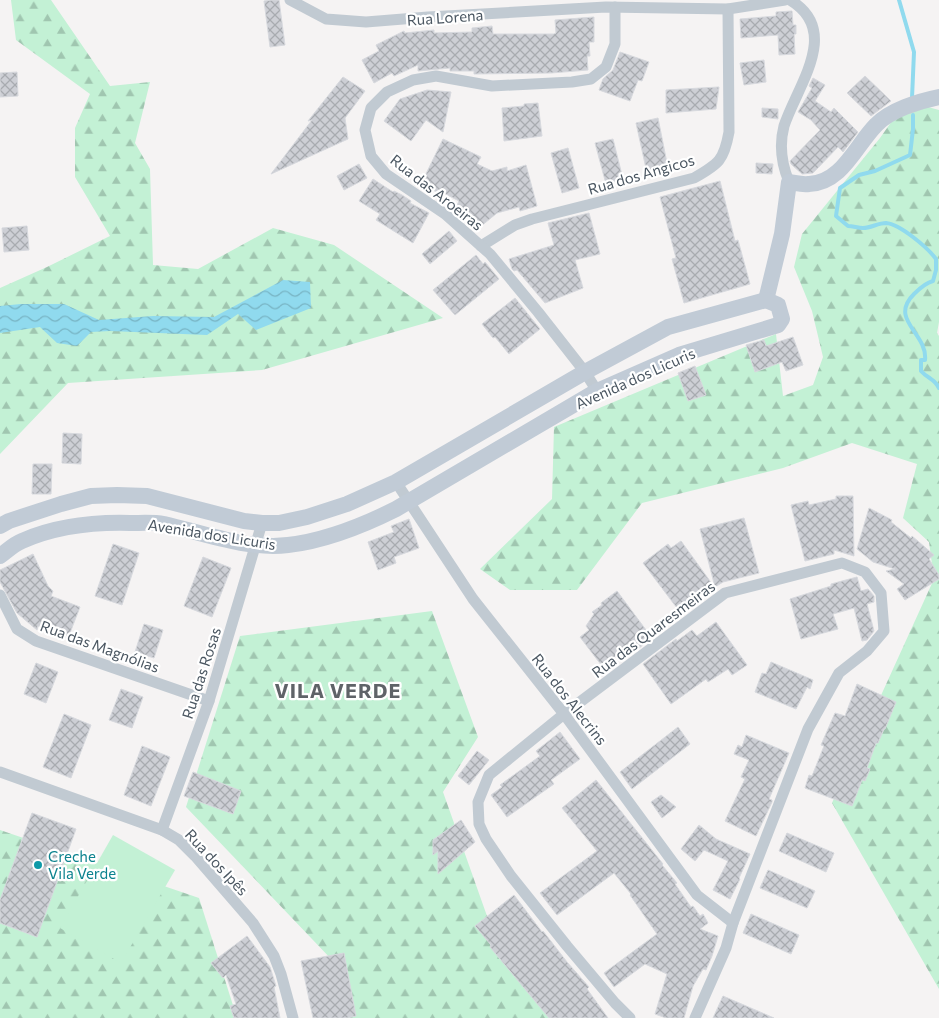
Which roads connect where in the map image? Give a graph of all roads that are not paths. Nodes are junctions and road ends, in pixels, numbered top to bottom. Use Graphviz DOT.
graph roads {
  1 [pos="290,0"];
  2 [pos="786,0"];
  3 [pos="790,0"];
  4 [pos="615,7"];
  5 [pos="728,9"];
  6 [pos="939,97"];
  7 [pos="789,182"];
  8 [pos="481,246"];
  9 [pos="766,300"];
  10 [pos="584,372"];
  11 [pos="597,391"];
  12 [pos="396,482"];
  13 [pos="409,502"];
  14 [pos="262,523"];
  15 [pos="0,526"];
  16 [pos="257,545"];
  17 [pos="0,556"];
  18 [pos="0,595"];
  19 [pos="209,701"];
  20 [pos="564,714"];
  21 [pos="0,772"];
  22 [pos="162,830"];
  23 [pos="733,923"];
  24 [pos="293,1018"];
  25 [pos="630,1018"];
  26 [pos="695,1018"];
  1 -- 4 [label="street, Rua Lorena"];
  2 -- 5 [label="street, Rua Lorena"];
  3 -- 7 [label="street"];
  4 -- 5 [label="street, Rua Lorena"];
  4 -- 8 [label="street, Rua das Aroeiras"];
  5 -- 8 [label="street, Rua dos Angicos"];
  6 -- 7 [label="street"];
  7 -- 9 [label="street"];
  8 -- 10 [label="street, Rua das Aroeiras"];
  9 -- 10 [label="street, Avenida dos Licuris"];
  9 -- 11 [label="street, Avenida dos Licuris"];
  10 -- 11 [label="street, Rua das Aroeiras"];
  10 -- 12 [label="street, Avenida dos Licuris"];
  11 -- 13 [label="street, Avenida dos Licuris"];
  12 -- 13 [label="street, Rua dos Alecrins"];
  12 -- 14 [label="street, Avenida dos Licuris"];
  13 -- 16 [label="street, Avenida dos Licuris"];
  13 -- 20 [label="street, Rua dos Alecrins"];
  14 -- 15 [label="street, Avenida dos Licuris"];
  14 -- 16 [label="street, Rua das Rosas"];
  16 -- 17 [label="street, Avenida dos Licuris"];
  16 -- 19 [label="street, Rua das Rosas"];
  18 -- 19 [label="street, Rua das Magnólias"];
  19 -- 22 [label="street, Rua das Rosas"];
  20 -- 23 [label="street, Rua dos Alecrins"];
  20 -- 23 [label="street, Rua das Quaresmeiras"];
  20 -- 25 [label="street, Rua das Quaresmeiras"];
  21 -- 22 [label="street, Rua dos Ipês"];
  22 -- 24 [label="street, Rua dos Ipês"];
  23 -- 26 [label="street, Rua das Quaresmeiras"];
}
